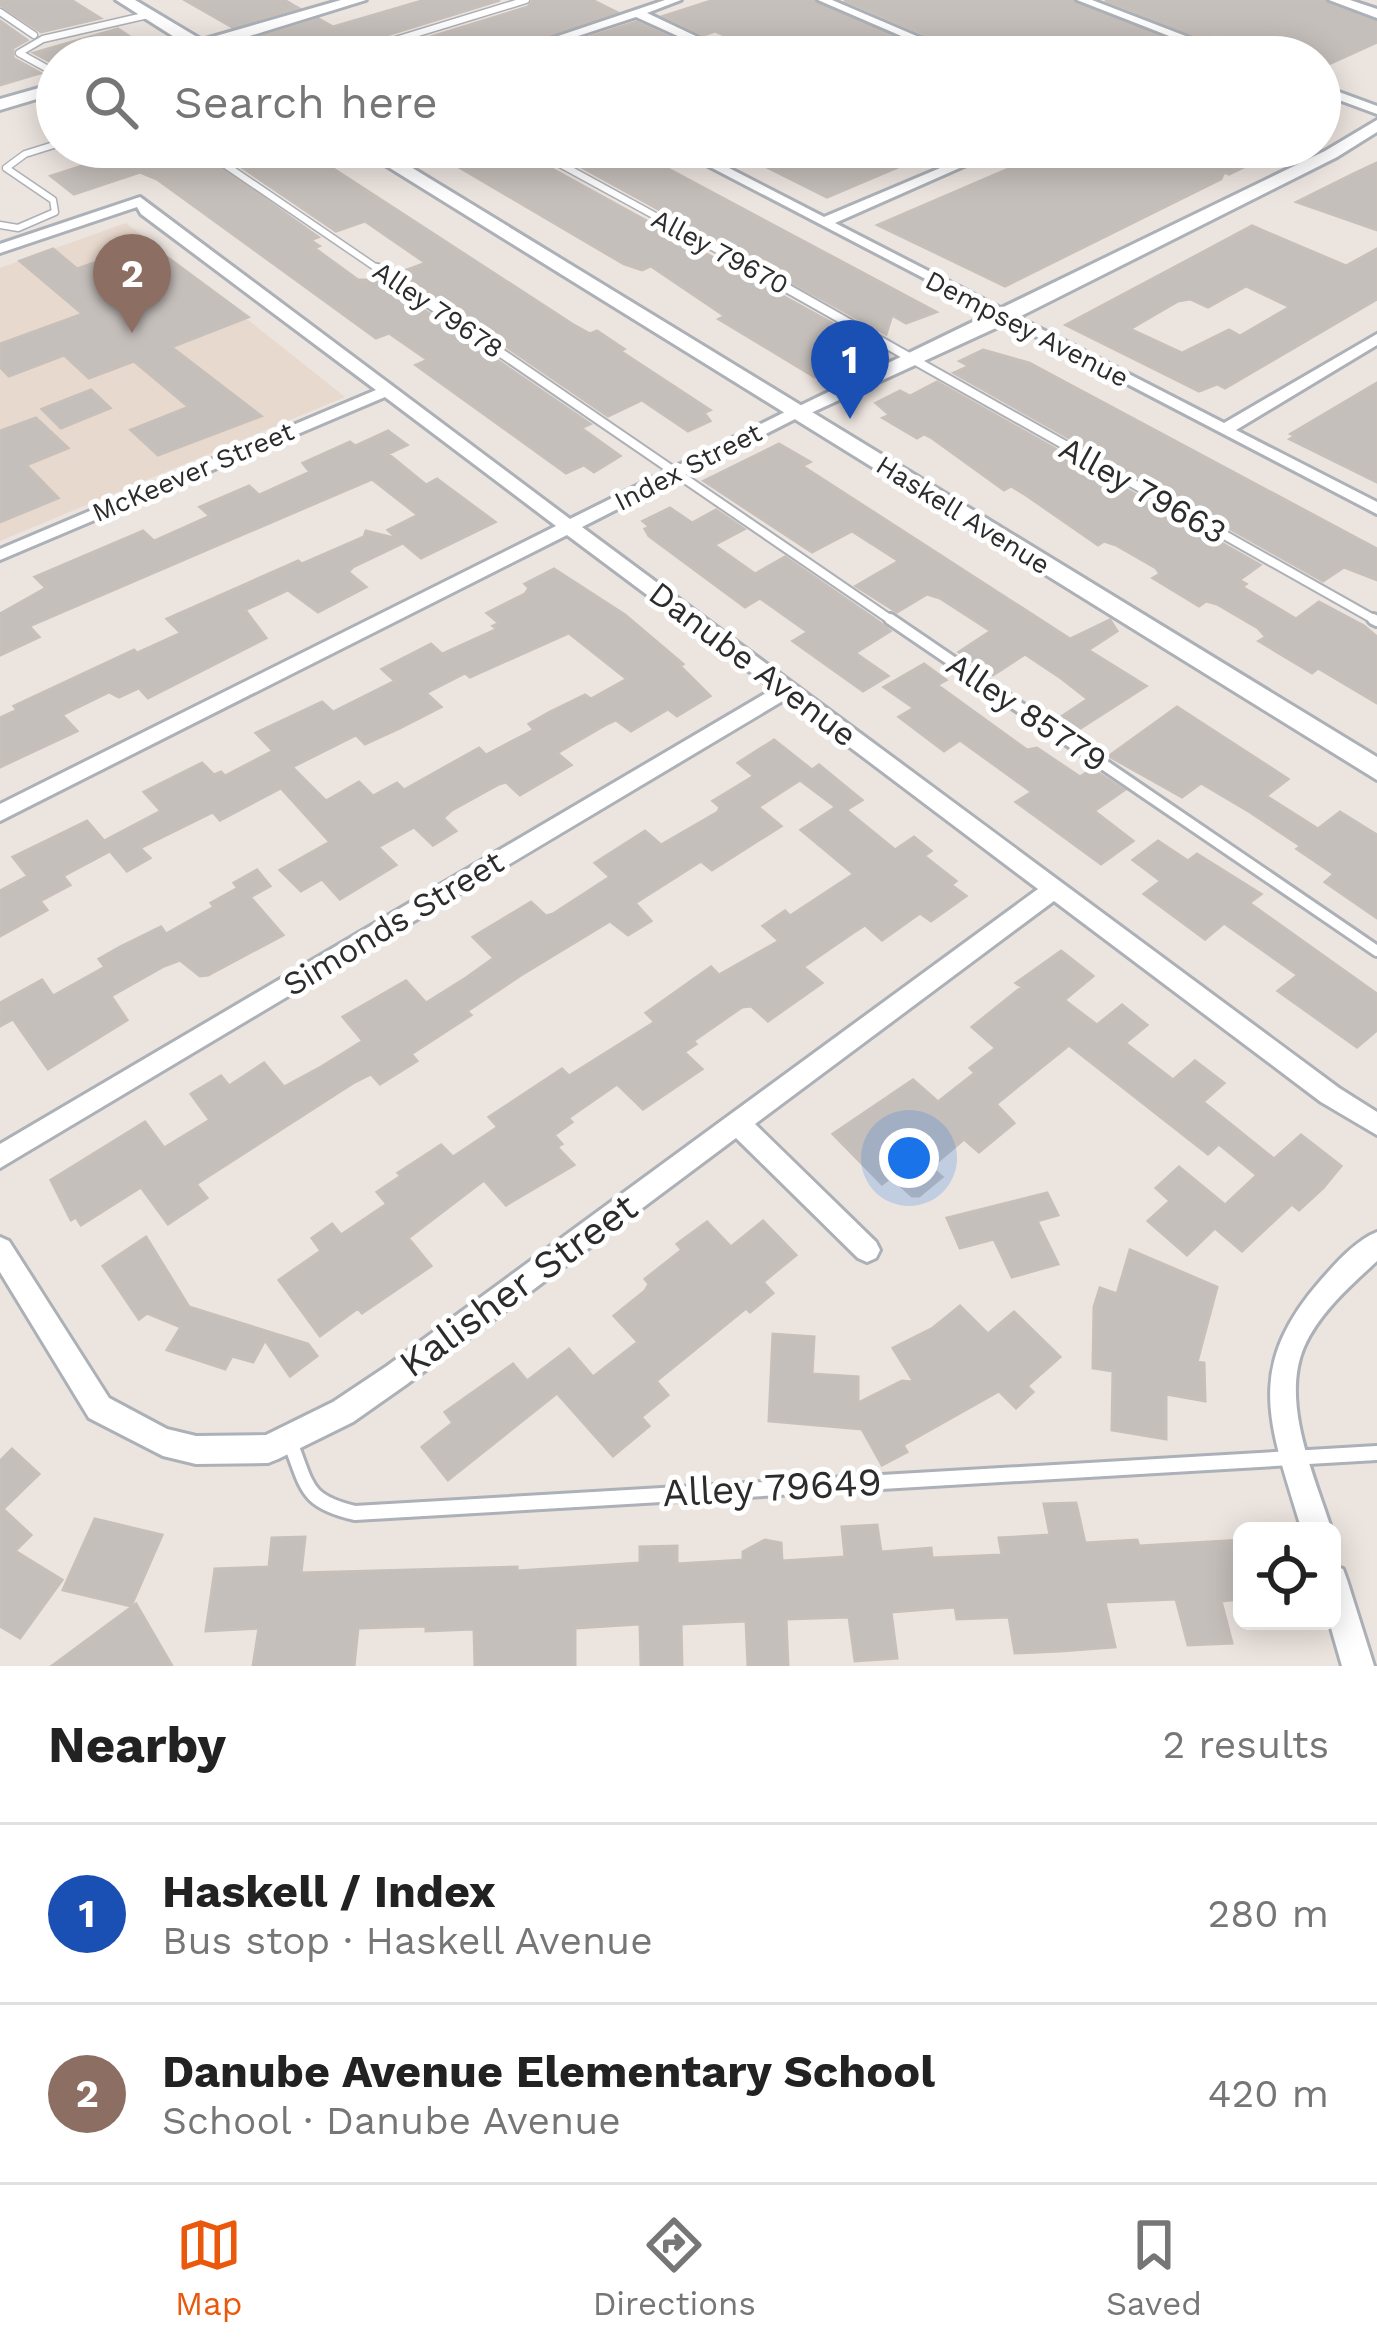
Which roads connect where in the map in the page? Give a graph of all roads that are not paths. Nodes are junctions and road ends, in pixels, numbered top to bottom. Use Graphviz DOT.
graph roads {
  1 [pos="124,0"];
  2 [pos="358,0"];
  3 [pos="526,0"];
  4 [pos="676,0"];
  5 [pos="823,0"];
  6 [pos="1082,0"];
  7 [pos="1336,0"];
  8 [pos="0,12"];
  9 [pos="637,13"];
  10 [pos="1377,14"];
  11 [pos="148,15"];
  12 [pos="34,35"];
  13 [pos="56,36"];
  14 [pos="183,36"];
  15 [pos="234,36"];
  16 [pos="407,36"];
  17 [pos="567,36"];
  18 [pos="688,36"];
  19 [pos="910,36"];
  20 [pos="1178,36"];
  21 [pos="36,43"];
  22 [pos="36,62"];
  23 [pos="36,94"];
  24 [pos="1341,97"];
  25 [pos="0,105"];
  26 [pos="1377,110"];
  27 [pos="1377,125"];
  28 [pos="1341,148"];
  29 [pos="36,151"];
  30 [pos="230,168"];
  31 [pos="398,168"];
  32 [pos="568,168"];
  33 [pos="718,168"];
  34 [pos="952,168"];
  35 [pos="1303,168"];
  36 [pos="3,169"];
  37 [pos="823,223"];
  38 [pos="0,225"];
  39 [pos="0,249"];
  40 [pos="1004,317"];
  41 [pos="1377,339"];
  42 [pos="910,358"];
  43 [pos="386,391"];
  44 [pos="795,413"];
  45 [pos="1224,430"];
  46 [pos="677,472"];
  47 [pos="1377,509"];
  48 [pos="571,527"];
  49 [pos="0,555"];
  50 [pos="1377,622"];
  51 [pos="786,690"];
  52 [pos="1377,770"];
  53 [pos="0,813"];
  54 [pos="1054,889"];
  55 [pos="1377,951"];
  56 [pos="737,1124"];
  57 [pos="1377,1125"];
  58 [pos="0,1157"];
  59 [pos="1377,1244"];
  60 [pos="0,1249"];
  61 [pos="867,1250"];
  62 [pos="290,1442"];
  63 [pos="1377,1453"];
  64 [pos="1294,1455"];
  65 [pos="1314,1522"];
  66 [pos="1341,1610"];
  67 [pos="1358,1666"];
  1 -- 11 [label="main road"];
  2 -- 15 [label="main road"];
  3 -- 16 [label="lane"];
  4 -- 9 [label="street"];
  5 -- 19 [label="street"];
  6 -- 20 [label="street"];
  7 -- 10 [label="street"];
  8 -- 12 [label="lane"];
  9 -- 17 [label="street"];
  9 -- 18 [label="street"];
  11 -- 13 [label="lane"];
  11 -- 14 [label="main road"];
  21 -- 22 [label="lane"];
  23 -- 25 [label="main road"];
  24 -- 26 [label="street"];
  27 -- 28 [label="street, Index Street"];
  29 -- 36 [label="lane"];
  30 -- 46 [label="lane, Alley 79678"];
  31 -- 44 [label="main road, Haskell Avenue"];
  32 -- 42 [label="lane, Alley 79670"];
  33 -- 37 [label="street, Dempsey Avenue"];
  34 -- 37 [label="street"];
  35 -- 40 [label="street, Index Street"];
  36 -- 38 [label="lane"];
  37 -- 40 [label="street, Dempsey Avenue"];
  39 -- 43 [label="street, Danube Avenue"];
  40 -- 42 [label="street, Index Street"];
  40 -- 45 [label="street, Dempsey Avenue"];
  41 -- 45 [label="street"];
  42 -- 44 [label="street, Index Street"];
  42 -- 50 [label="lane, Alley 79663"];
  43 -- 48 [label="street, Danube Avenue"];
  43 -- 49 [label="street, McKeever Street"];
  44 -- 46 [label="street, Index Street"];
  44 -- 52 [label="main road, Haskell Avenue"];
  45 -- 47 [label="street, Dempsey Avenue"];
  46 -- 48 [label="street, Index Street"];
  46 -- 55 [label="lane, Alley 85779"];
  48 -- 51 [label="street, Danube Avenue"];
  48 -- 53 [label="street, Index Street"];
  51 -- 54 [label="street, Danube Avenue"];
  51 -- 58 [label="street, Simonds Street"];
  54 -- 56 [label="street, Kalisher Street"];
  54 -- 57 [label="street, Danube Avenue"];
  56 -- 61 [label="street"];
  56 -- 62 [label="street, Kalisher Street"];
  59 -- 64 [label="street"];
  60 -- 62 [label="street, Kalisher Street"];
  62 -- 64 [label="lane, Alley 79649"];
  63 -- 64 [label="lane"];
  64 -- 65 [label="street"];
  66 -- 67 [label="street"];
}
